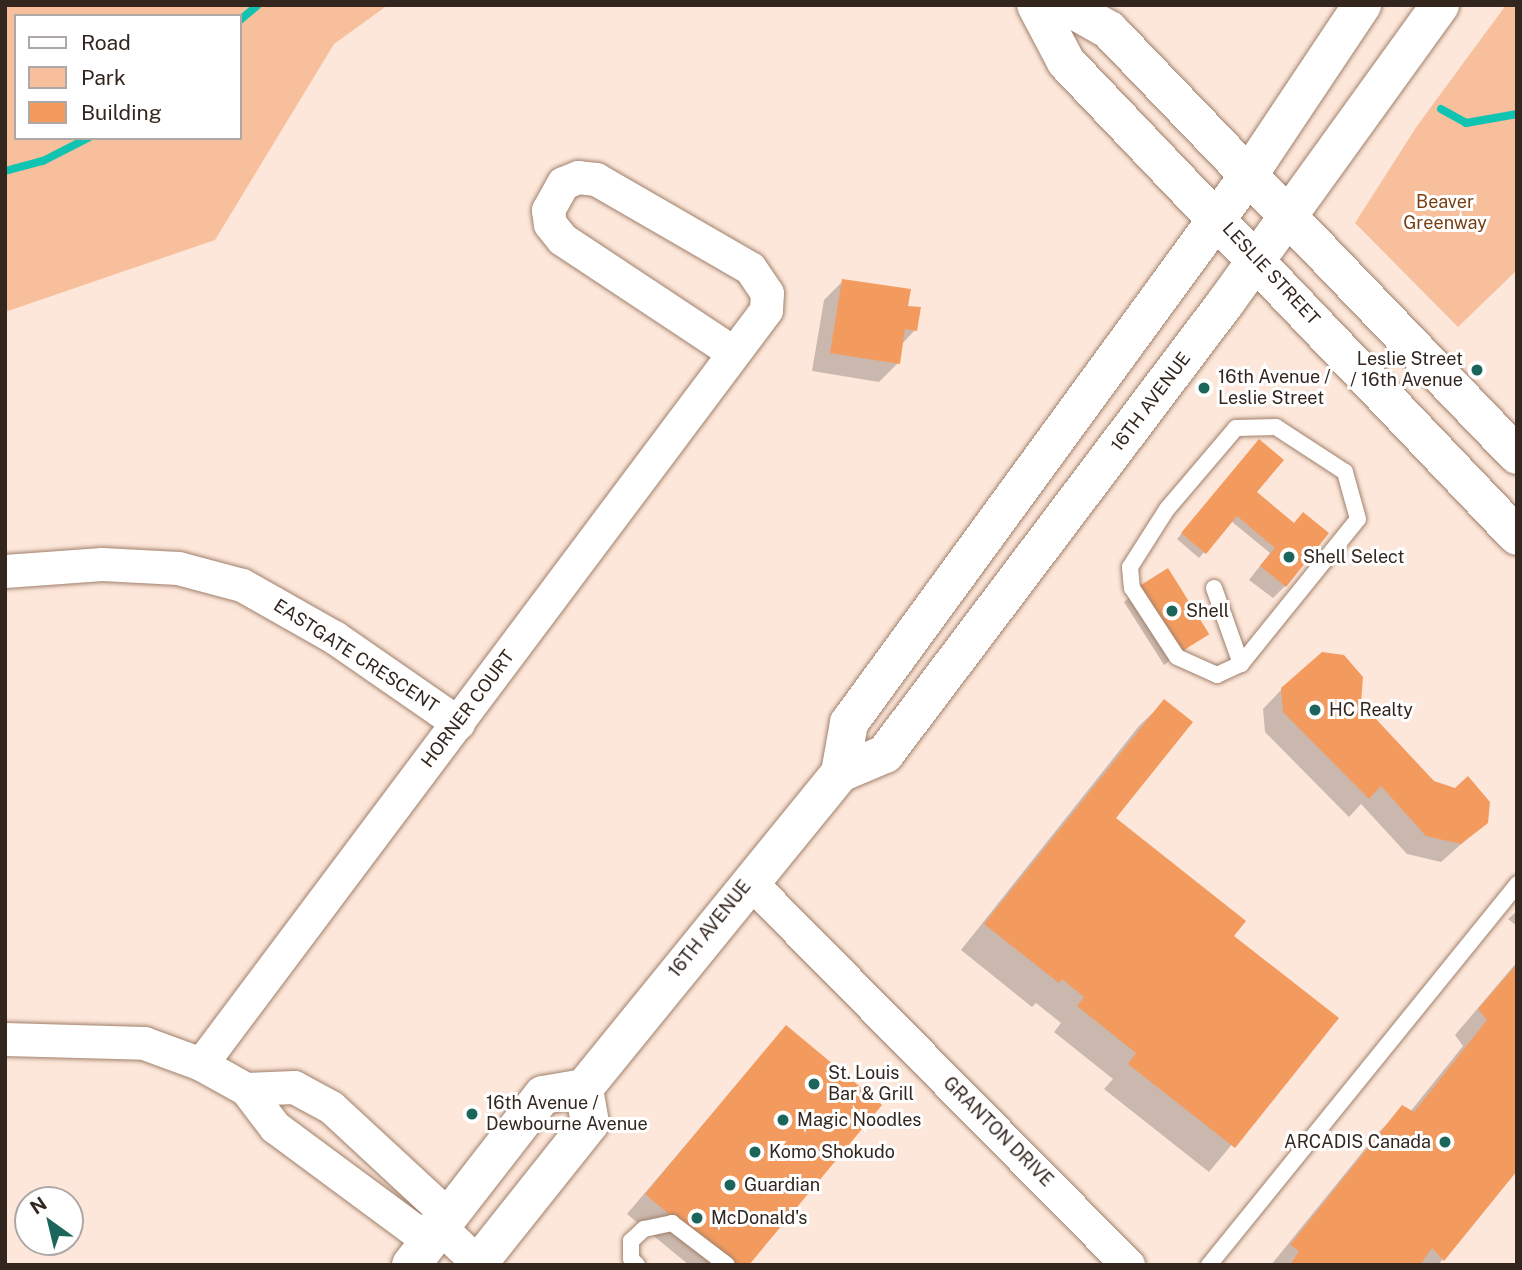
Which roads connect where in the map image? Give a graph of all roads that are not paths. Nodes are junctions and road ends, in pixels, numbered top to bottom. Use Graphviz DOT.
graph roads {
  1 [pos="1037,5"];
  2 [pos="1065,5"];
  3 [pos="1362,5"];
  4 [pos="1440,5"];
  5 [pos="1248,176"];
  6 [pos="1217,216"];
  7 [pos="1287,216"];
  8 [pos="1257,260"];
  9 [pos="733,352"];
  10 [pos="1517,455"];
  11 [pos="1517,536"];
  12 [pos="5,571"];
  13 [pos="1214,588"];
  14 [pos="1241,664"];
  15 [pos="457,723"];
  16 [pos="840,773"];
  17 [pos="749,881"];
  18 [pos="1517,884"];
  19 [pos="5,1039"];
  20 [pos="201,1064"];
  21 [pos="584,1088"];
  22 [pos="246,1089"];
  23 [pos="440,1227"];
  24 [pos="478,1264"];
  25 [pos="411,1265"];
  26 [pos="636,1265"];
  27 [pos="727,1265"];
  28 [pos="1128,1265"];
  29 [pos="1209,1265"];
  1 -- 6 [label="main road, LESLIE STREET"];
  2 -- 5 [label="main road"];
  3 -- 5 [label="main road, 16TH AVENUE"];
  4 -- 7 [label="main road, 16TH AVENUE"];
  5 -- 6 [label="main road, 16TH AVENUE"];
  5 -- 7 [label="main road"];
  6 -- 8 [label="main road, LESLIE STREET"];
  6 -- 16 [label="main road, 16TH AVENUE"];
  7 -- 8 [label="main road, 16TH AVENUE"];
  7 -- 10 [label="main road"];
  8 -- 11 [label="main road, LESLIE STREET"];
  8 -- 16 [label="main road, 16TH AVENUE"];
  9 -- 9 [label="street, HORNER COURT"];
  9 -- 15 [label="street, HORNER COURT"];
  12 -- 15 [label="street, EASTGATE CRESCENT"];
  13 -- 14 [label="lane"];
  14 -- 14 [label="lane"];
  15 -- 20 [label="street, HORNER COURT"];
  16 -- 17 [label="main road, 16TH AVENUE"];
  17 -- 21 [label="main road, 16TH AVENUE"];
  17 -- 28 [label="street, GRANTON DRIVE"];
  18 -- 29 [label="lane"];
  19 -- 20 [label="street"];
  20 -- 22 [label="street"];
  21 -- 23 [label="main road"];
  21 -- 24 [label="main road"];
  22 -- 23 [label="street"];
  22 -- 23 [label="street"];
  23 -- 24 [label="street"];
  23 -- 25 [label="main road"];
  26 -- 27 [label="lane"];
}
